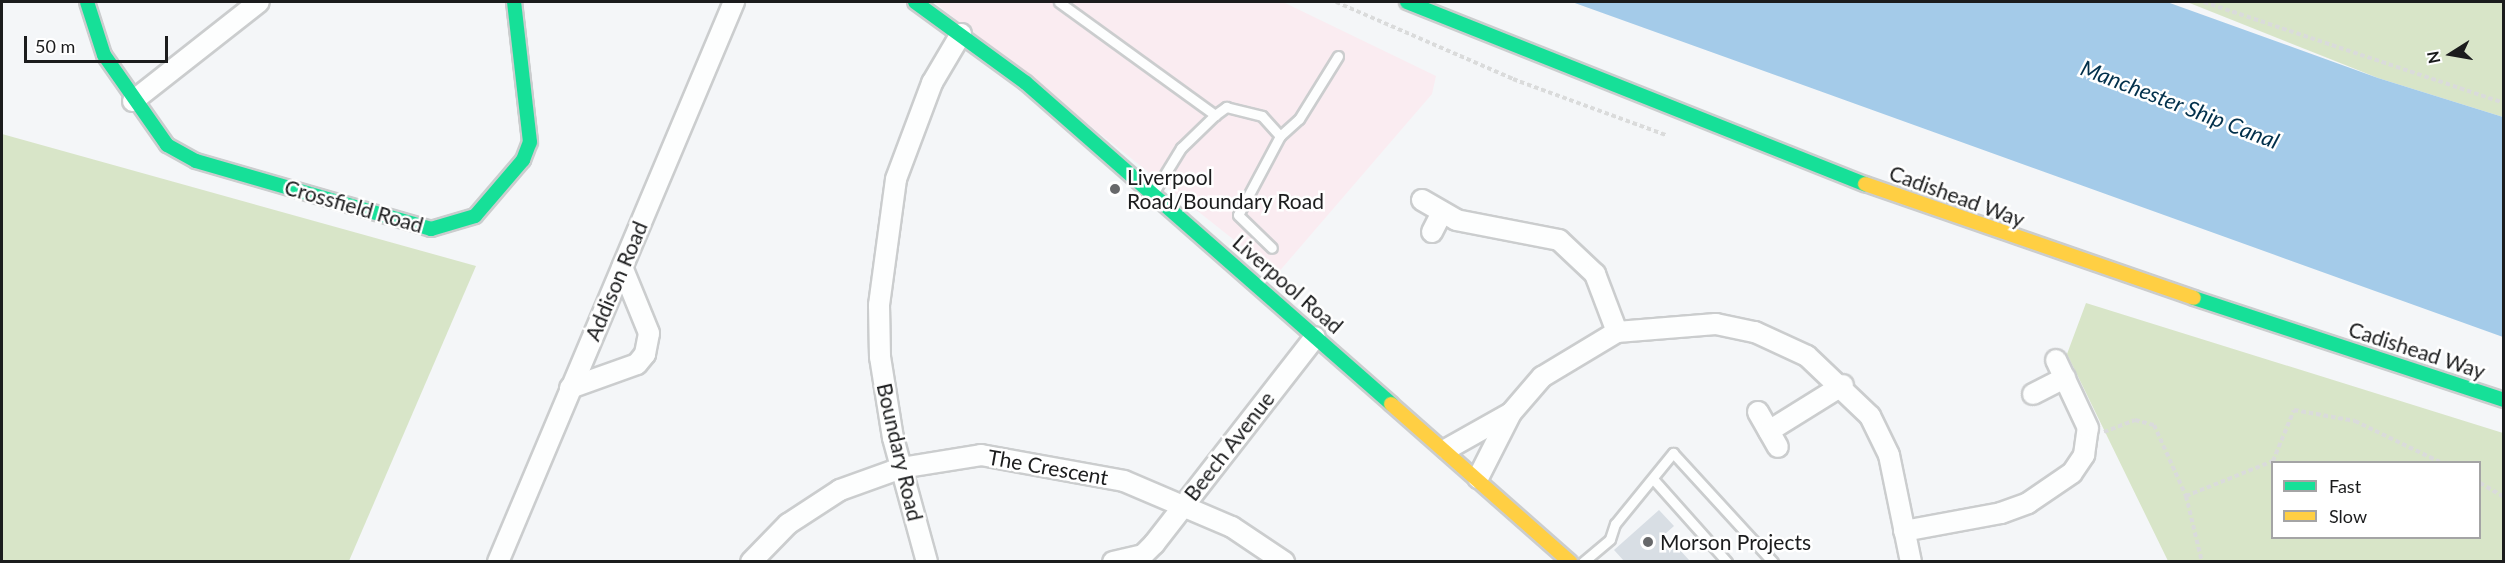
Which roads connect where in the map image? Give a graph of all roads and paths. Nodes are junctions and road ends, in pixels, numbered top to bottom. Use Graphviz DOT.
graph roads {
  1 [pos="87,2"];
  2 [pos="259,2"];
  3 [pos="514,2"];
  4 [pos="734,2"];
  5 [pos="915,2"];
  6 [pos="1059,2"];
  7 [pos="1407,2"];
  8 [pos="2204,2"];
  9 [pos="961,34"];
  10 [pos="1338,56"];
  11 [pos="133,101"];
  12 [pos="2504,103"];
  13 [pos="1215,115"];
  14 [pos="1280,136"];
  15 [pos="1153,194"];
  16 [pos="1422,200"];
  17 [pos="1272,248"];
  18 [pos="622,267"];
  19 [pos="1617,332"];
  20 [pos="1315,337"];
  21 [pos="2056,360"];
  22 [pos="2065,378"];
  23 [pos="1843,385"];
  24 [pos="570,388"];
  25 [pos="2033,394"];
  26 [pos="2504,400"];
  27 [pos="1758,412"];
  28 [pos="1511,413"];
  29 [pos="2088,428"];
  30 [pos="1447,450"];
  31 [pos="2273,461"];
  32 [pos="2438,461"];
  33 [pos="2271,462"];
  34 [pos="902,468"];
  35 [pos="1478,478"];
  36 [pos="1654,480"];
  37 [pos="2481,484"];
  38 [pos="2186,496"];
  39 [pos="2504,497"];
  40 [pos="1184,504"];
  41 [pos="1904,531"];
  42 [pos="1143,558"];
  43 [pos="498,561"];
  44 [pos="751,561"];
  45 [pos="927,561"];
  46 [pos="1113,561"];
  47 [pos="1284,561"];
  48 [pos="1570,561"];
  49 [pos="1583,561"];
  50 [pos="1727,561"];
  51 [pos="1773,561"];
  52 [pos="1911,561"];
  53 [pos="2202,561"];
  1 -- 11 [label="main road, Crossfield Road"];
  2 -- 11 [label="street"];
  3 -- 11 [label="main road, Crossfield Road"];
  4 -- 18 [label="street, Addison Road"];
  5 -- 9 [label="main road, Liverpool Road"];
  6 -- 13 [label="lane"];
  7 -- 26 [label="main road, Cadishead Way"];
  8 -- 12 [label="path"];
  9 -- 15 [label="main road, Liverpool Road"];
  9 -- 34 [label="street, Boundary Road"];
  10 -- 14 [label="lane"];
  13 -- 14 [label="lane"];
  13 -- 15 [label="lane"];
  14 -- 17 [label="lane"];
  15 -- 20 [label="main road, Liverpool Road"];
  16 -- 19 [label="street"];
  18 -- 24 [label="street, Addison Road"];
  18 -- 24 [label="street"];
  19 -- 23 [label="street"];
  19 -- 28 [label="street"];
  20 -- 30 [label="main road, Liverpool Road"];
  20 -- 40 [label="street, Beech Avenue"];
  21 -- 22 [label="street"];
  22 -- 25 [label="street"];
  22 -- 29 [label="street"];
  23 -- 27 [label="street"];
  23 -- 41 [label="street"];
  24 -- 43 [label="street, Addison Road"];
  28 -- 30 [label="street"];
  28 -- 35 [label="street"];
  29 -- 38 [label="path"];
  29 -- 41 [label="street"];
  30 -- 35 [label="main road, Liverpool Road"];
  31 -- 32 [label="path"];
  33 -- 38 [label="path"];
  34 -- 40 [label="street, The Crescent"];
  34 -- 44 [label="street, The Crescent"];
  34 -- 45 [label="street, Boundary Road"];
  35 -- 48 [label="main road, Liverpool Road"];
  36 -- 49 [label="lane"];
  36 -- 50 [label="lane"];
  36 -- 51 [label="lane"];
  37 -- 39 [label="path"];
  38 -- 53 [label="path"];
  40 -- 42 [label="street, Beech Avenue"];
  40 -- 47 [label="street, The Crescent"];
  41 -- 52 [label="street"];
  42 -- 46 [label="street, Beech Avenue"];
}
